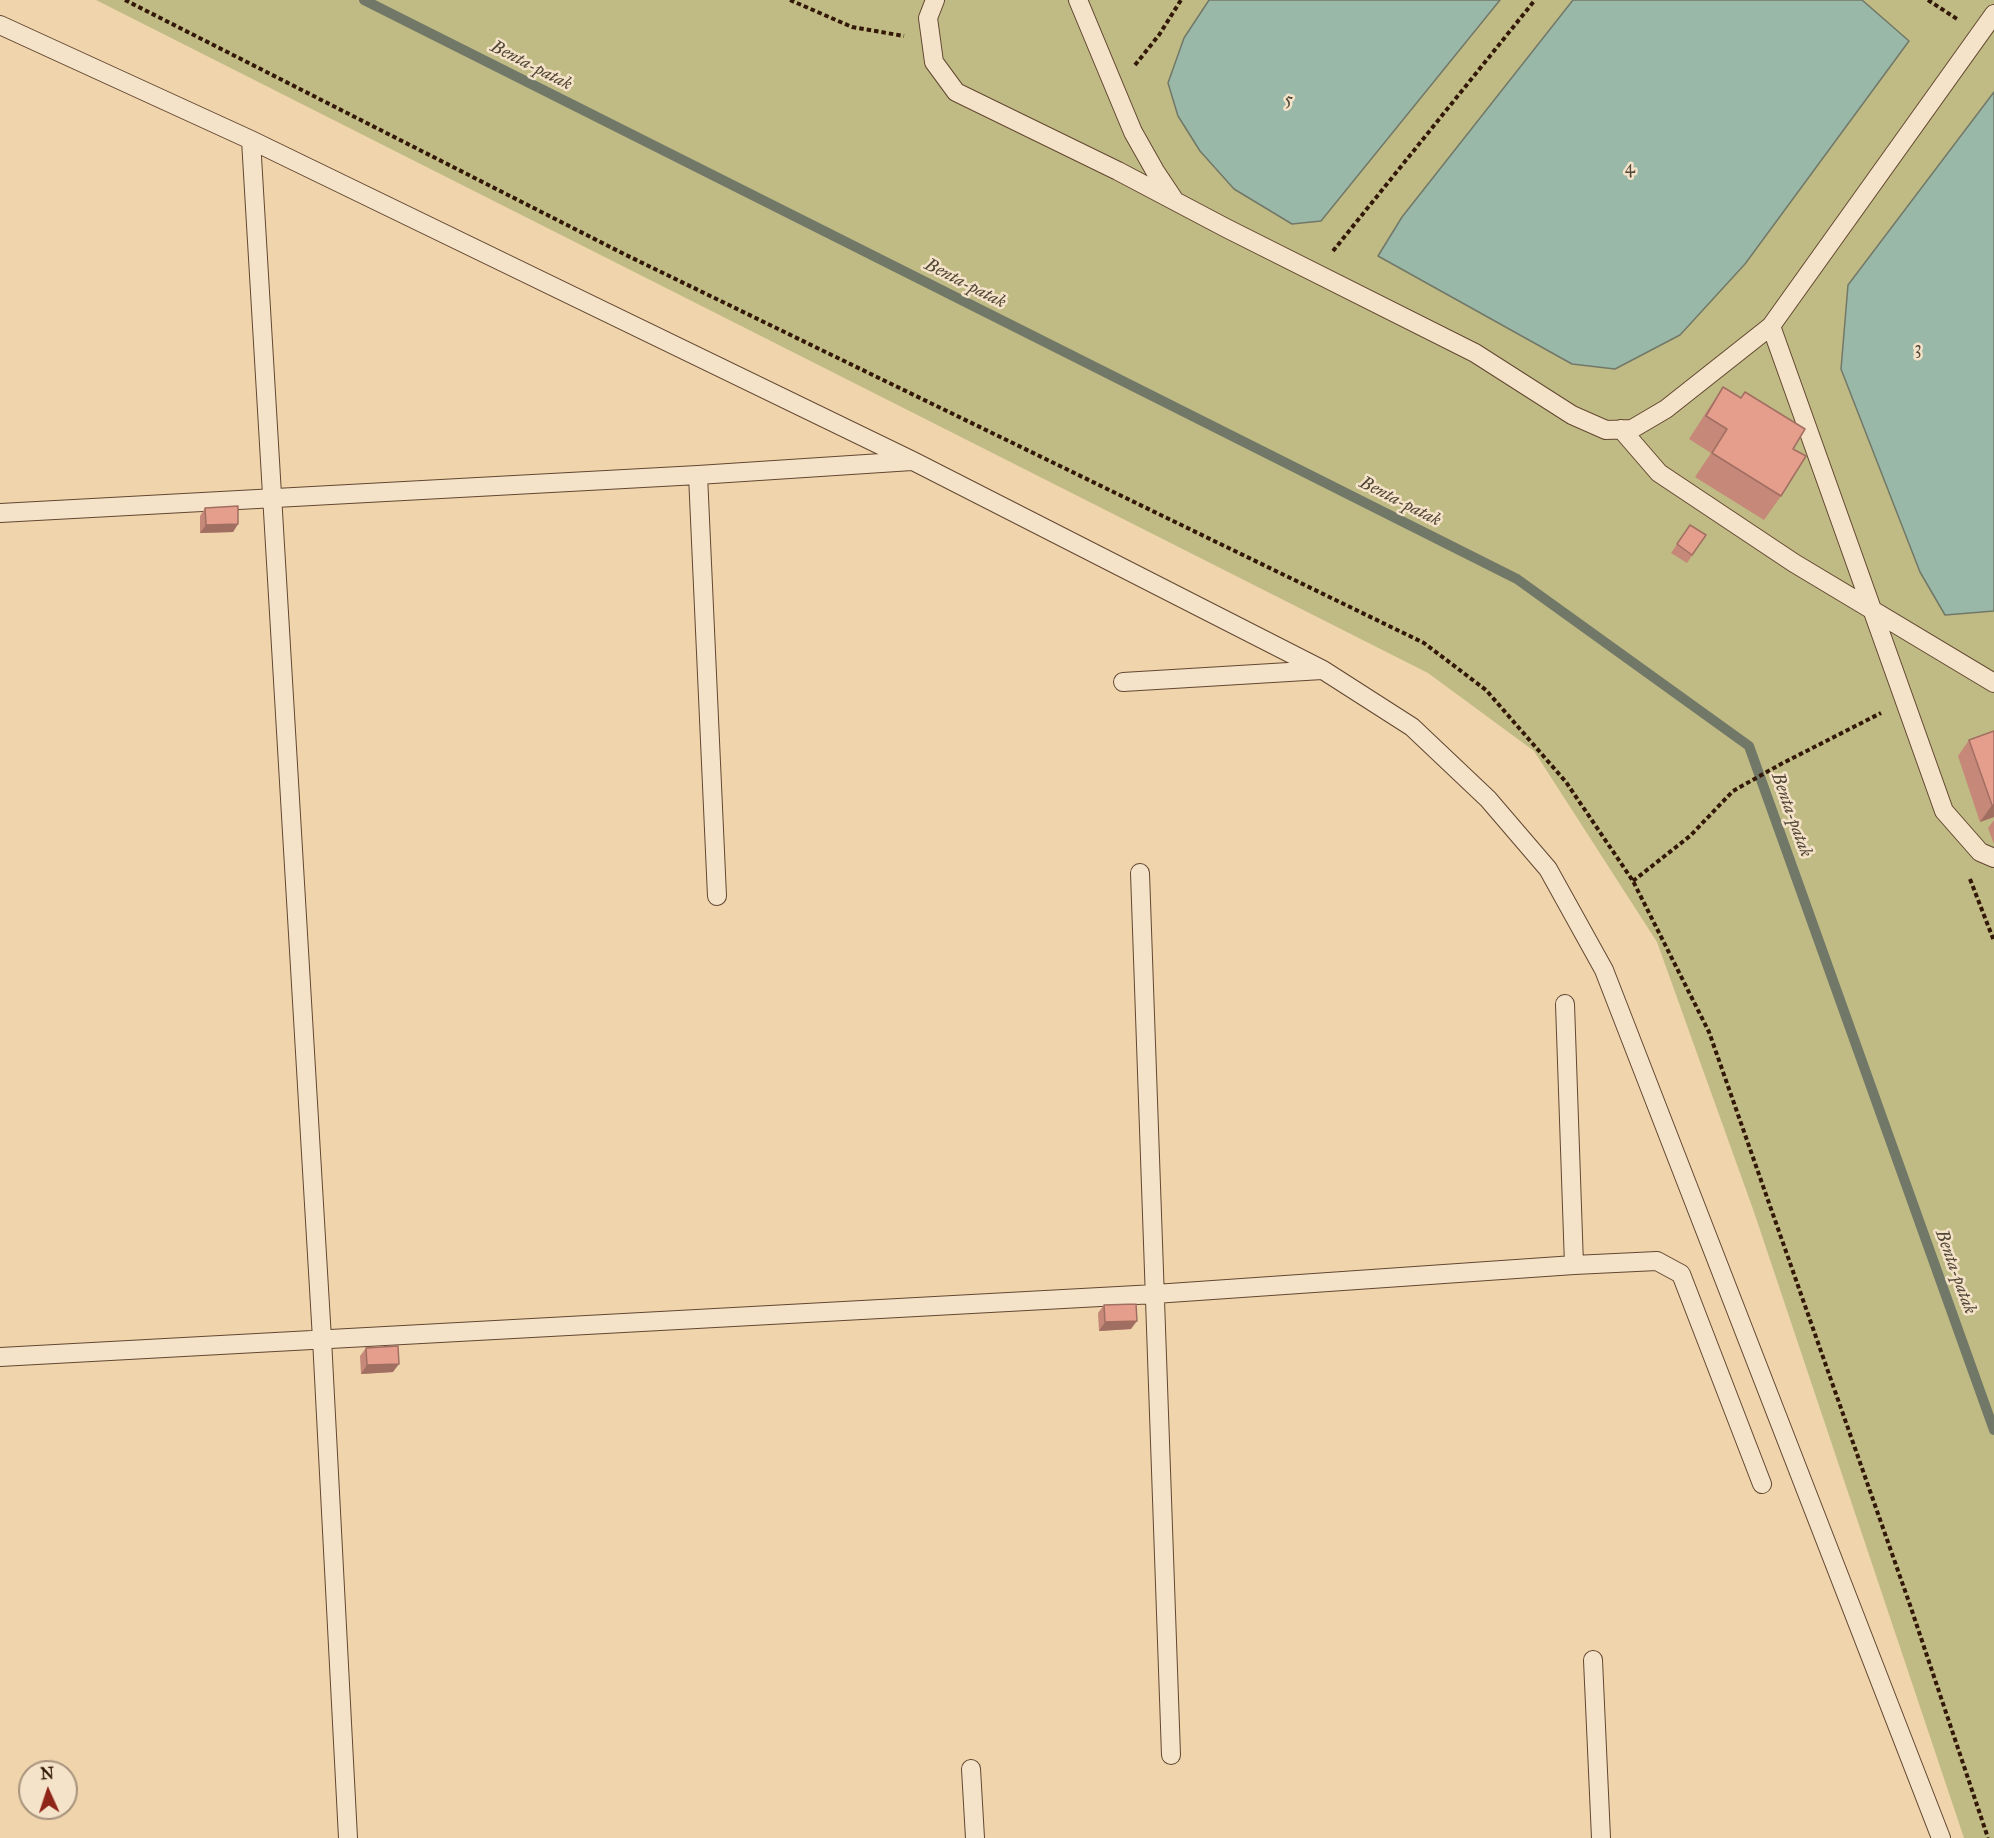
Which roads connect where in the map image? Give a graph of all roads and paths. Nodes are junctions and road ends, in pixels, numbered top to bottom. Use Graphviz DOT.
graph roads {
  1 [pos="125,0"];
  2 [pos="790,0"];
  3 [pos="935,0"];
  4 [pos="1077,0"];
  5 [pos="1181,0"];
  6 [pos="1535,0"];
  7 [pos="1994,14"];
  8 [pos="0,25"];
  9 [pos="931,40"];
  10 [pos="1115,88"];
  11 [pos="251,140"];
  12 [pos="1176,202"];
  13 [pos="1315,273"];
  14 [pos="1771,326"];
  15 [pos="1621,429"];
  16 [pos="913,461"];
  17 [pos="698,475"];
  18 [pos="272,498"];
  19 [pos="0,513"];
  20 [pos="1873,611"];
  21 [pos="1323,670"];
  22 [pos="1123,682"];
  23 [pos="1994,683"];
  24 [pos="1905,700"];
  25 [pos="1994,858"];
  26 [pos="1140,873"];
  27 [pos="1633,881"];
  28 [pos="717,896"];
  29 [pos="1565,1004"];
  30 [pos="1574,1265"];
  31 [pos="1155,1294"];
  32 [pos="322,1339"];
  33 [pos="0,1357"];
  34 [pos="1762,1484"];
  35 [pos="1593,1660"];
  36 [pos="1171,1755"];
  37 [pos="971,1769"];
  38 [pos="348,1838"];
  39 [pos="975,1838"];
  40 [pos="1601,1838"];
  41 [pos="1941,1838"];
  42 [pos="1988,1838"];
  1 -- 27 [label="path"];
  2 -- 9 [label="path"];
  3 -- 9 [label="lane"];
  4 -- 10 [label="lane"];
  5 -- 10 [label="path"];
  6 -- 13 [label="path"];
  7 -- 14 [label="lane"];
  8 -- 11 [label="lane"];
  9 -- 12 [label="lane"];
  10 -- 12 [label="lane"];
  11 -- 16 [label="lane"];
  11 -- 18 [label="lane"];
  12 -- 13 [label="lane"];
  13 -- 15 [label="lane"];
  14 -- 15 [label="lane"];
  14 -- 20 [label="lane"];
  15 -- 20 [label="lane"];
  16 -- 17 [label="lane"];
  16 -- 21 [label="lane"];
  17 -- 18 [label="lane"];
  17 -- 28 [label="lane"];
  18 -- 19 [label="lane"];
  18 -- 32 [label="lane"];
  20 -- 23 [label="lane"];
  20 -- 24 [label="lane"];
  21 -- 22 [label="lane"];
  21 -- 41 [label="lane"];
  24 -- 25 [label="lane"];
  24 -- 27 [label="path"];
  26 -- 31 [label="lane"];
  27 -- 42 [label="path"];
  29 -- 30 [label="lane"];
  30 -- 31 [label="lane"];
  30 -- 34 [label="lane"];
  31 -- 32 [label="lane"];
  31 -- 36 [label="lane"];
  32 -- 33 [label="lane"];
  32 -- 38 [label="lane"];
  35 -- 40 [label="lane"];
  37 -- 39 [label="lane"];
}
